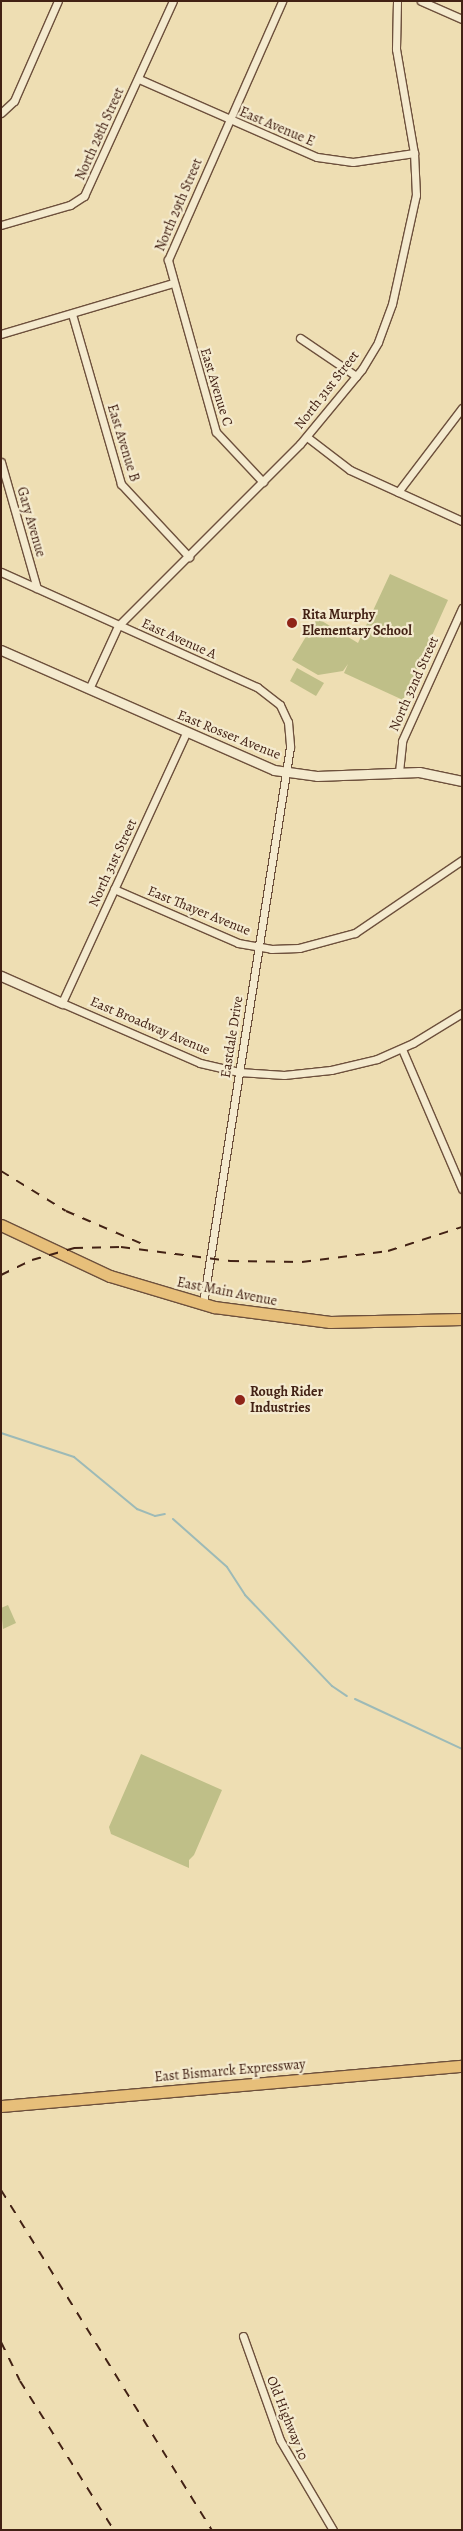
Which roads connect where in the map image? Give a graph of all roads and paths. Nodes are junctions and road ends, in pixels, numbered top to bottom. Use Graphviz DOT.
graph roads {
  1 [pos="58,1"];
  2 [pos="173,1"];
  3 [pos="282,1"];
  4 [pos="397,1"];
  5 [pos="421,1"];
  6 [pos="462,20"];
  7 [pos="139,79"];
  8 [pos="4,112"];
  9 [pos="229,120"];
  10 [pos="414,154"];
  11 [pos="1,225"];
  12 [pos="173,284"];
  13 [pos="72,314"];
  14 [pos="1,334"];
  15 [pos="300,338"];
  16 [pos="356,376"];
  17 [pos="461,410"];
  18 [pos="306,437"];
  19 [pos="1,462"];
  20 [pos="263,482"];
  21 [pos="398,492"];
  22 [pos="462,521"];
  23 [pos="189,557"];
  24 [pos="1,572"];
  25 [pos="37,588"];
  26 [pos="462,608"];
  27 [pos="118,626"];
  28 [pos="1,650"];
  29 [pos="89,689"];
  30 [pos="186,733"];
  31 [pos="286,772"];
  32 [pos="399,772"];
  33 [pos="462,781"];
  34 [pos="462,860"];
  35 [pos="114,889"];
  36 [pos="258,948"];
  37 [pos="1,976"];
  38 [pos="62,1003"];
  39 [pos="462,1013"];
  40 [pos="402,1049"];
  41 [pos="239,1072"];
  42 [pos="462,1189"];
  43 [pos="1,1225"];
  44 [pos="203,1304"];
  45 [pos="462,1319"];
  46 [pos="462,2066"];
  47 [pos="1,2106"];
  48 [pos="243,2336"];
  49 [pos="333,2530"];
  1 -- 8 [label="street"];
  2 -- 7 [label="street, North 28th Street"];
  3 -- 9 [label="street, North 29th Street"];
  4 -- 10 [label="street, North 31st Street"];
  5 -- 6 [label="street"];
  7 -- 9 [label="street, East Avenue E"];
  7 -- 11 [label="street, North 28th Street"];
  9 -- 10 [label="street, East Avenue E"];
  9 -- 12 [label="street, North 29th Street"];
  10 -- 16 [label="street, North 31st Street"];
  12 -- 13 [label="street"];
  12 -- 20 [label="street, East Avenue C"];
  13 -- 14 [label="street"];
  13 -- 23 [label="street, East Avenue B"];
  15 -- 16 [label="street"];
  16 -- 18 [label="street, North 31st Street"];
  17 -- 21 [label="street"];
  18 -- 20 [label="street, North 31st Street"];
  18 -- 21 [label="street"];
  19 -- 25 [label="street, Gary Avenue"];
  20 -- 23 [label="street, North 31st Street"];
  21 -- 22 [label="street"];
  23 -- 27 [label="street, North 31st Street"];
  24 -- 25 [label="street, East Avenue A"];
  25 -- 27 [label="street, East Avenue A"];
  26 -- 32 [label="street, North 32nd Street"];
  27 -- 29 [label="street, North 31st Street"];
  27 -- 31 [label="street, East Avenue A"];
  28 -- 29 [label="street, East Rosser Avenue"];
  29 -- 30 [label="street, East Rosser Avenue"];
  30 -- 31 [label="street, East Rosser Avenue"];
  30 -- 35 [label="street, North 31st Street"];
  31 -- 32 [label="street, East Rosser Avenue"];
  31 -- 36 [label="street, Eastdale Drive"];
  32 -- 33 [label="street, East Rosser Avenue"];
  34 -- 36 [label="street, East Thayer Avenue"];
  35 -- 36 [label="street, East Thayer Avenue"];
  35 -- 38 [label="street, North 31st Street"];
  36 -- 41 [label="street, Eastdale Drive"];
  37 -- 38 [label="street, East Broadway Avenue"];
  38 -- 41 [label="street, East Broadway Avenue"];
  39 -- 40 [label="street, East Broadway Avenue"];
  40 -- 41 [label="street, East Broadway Avenue"];
  40 -- 42 [label="street"];
  41 -- 44 [label="street, Eastdale Drive"];
  43 -- 44 [label="main road, East Main Avenue"];
  44 -- 45 [label="main road, East Main Avenue"];
  46 -- 47 [label="main road, East Bismarck Expressway"];
  48 -- 49 [label="street, Old Highway 10"];
}
